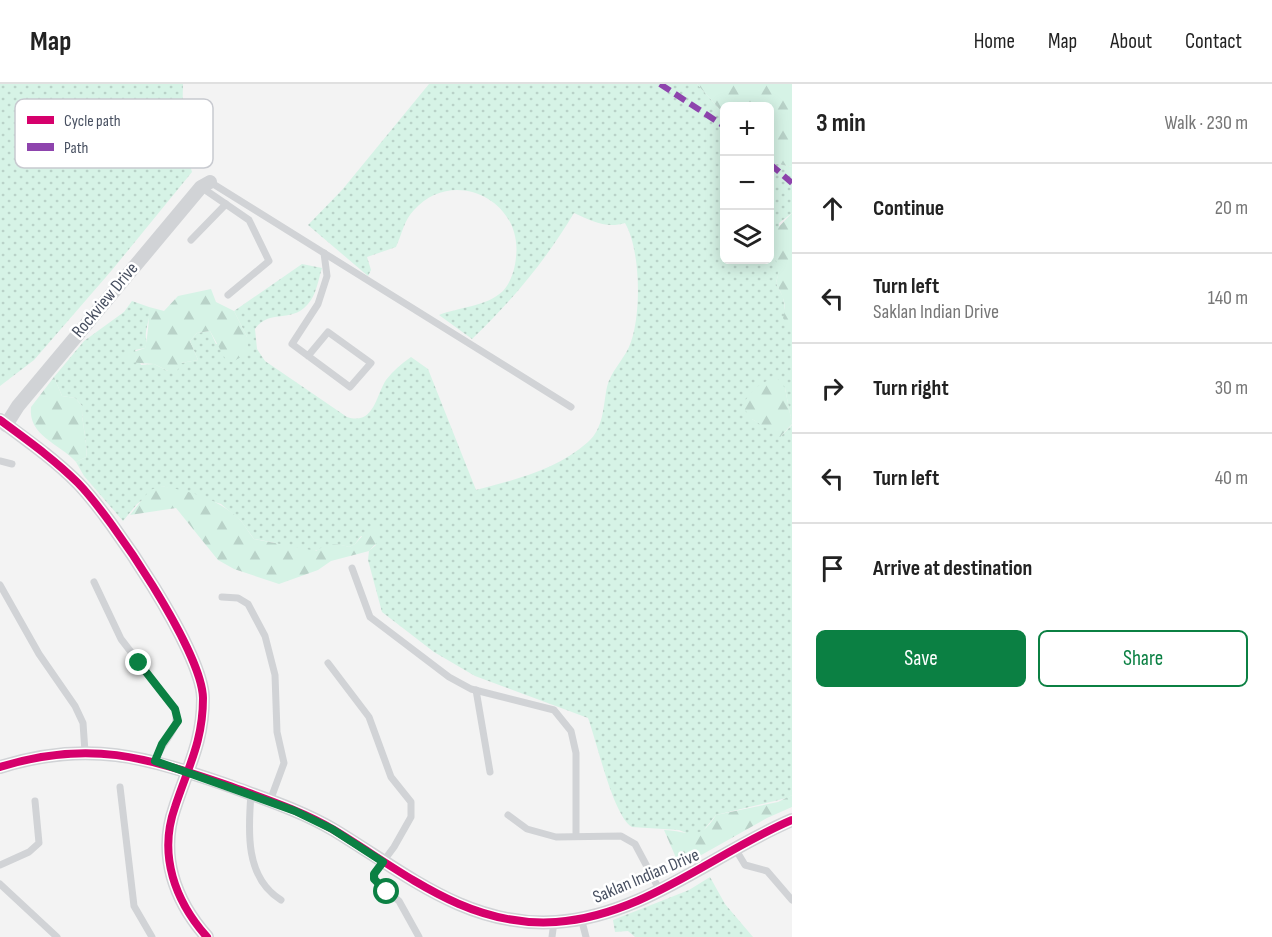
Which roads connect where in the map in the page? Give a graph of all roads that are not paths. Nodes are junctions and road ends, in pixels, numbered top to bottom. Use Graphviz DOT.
graph roads {
  1 [pos="205,184"];
  2 [pos="225,204"];
  3 [pos="191,240"];
  4 [pos="324,253"];
  5 [pos="228,295"];
  6 [pos="308,356"];
  7 [pos="571,407"];
  8 [pos="3,422"];
  9 [pos="0,461"];
  10 [pos="12,464"];
  11 [pos="352,568"];
  12 [pos="94,582"];
  13 [pos="0,585"];
  14 [pos="222,597"];
  15 [pos="328,663"];
  16 [pos="476,690"];
  17 [pos="85,752"];
  18 [pos="155,761"];
  19 [pos="1,765"];
  20 [pos="188,772"];
  21 [pos="490,772"];
  22 [pos="120,787"];
  23 [pos="251,794"];
  24 [pos="35,801"];
  25 [pos="270,801"];
  26 [pos="508,815"];
  27 [pos="792,820"];
  28 [pos="576,836"];
  29 [pos="736,850"];
  30 [pos="383,862"];
  31 [pos="0,865"];
  32 [pos="0,884"];
  33 [pos="659,889"];
  34 [pos="281,900"];
  35 [pos="792,900"];
  36 [pos="581,918"];
  37 [pos="554,922"];
  38 [pos="57,937"];
  39 [pos="152,937"];
  40 [pos="207,937"];
  41 [pos="419,937"];
  42 [pos="552,937"];
  43 [pos="586,937"];
  1 -- 2 [label="lane"];
  1 -- 4 [label="lane"];
  1 -- 8 [label="street, Rockview Drive"];
  2 -- 3 [label="lane"];
  2 -- 5 [label="lane"];
  4 -- 6 [label="lane"];
  4 -- 7 [label="lane"];
  6 -- 6 [label="lane"];
  8 -- 20 [label="street"];
  9 -- 10 [label="lane"];
  11 -- 16 [label="lane"];
  12 -- 18 [label="lane"];
  13 -- 17 [label="lane"];
  14 -- 25 [label="lane"];
  15 -- 30 [label="lane"];
  16 -- 21 [label="lane"];
  16 -- 28 [label="lane"];
  17 -- 18 [label="street, Saklan Indian Drive"];
  17 -- 19 [label="street, Saklan Indian Drive"];
  18 -- 20 [label="street, Saklan Indian Drive"];
  20 -- 23 [label="street, Saklan Indian Drive"];
  20 -- 40 [label="street"];
  22 -- 39 [label="lane"];
  23 -- 25 [label="street, Saklan Indian Drive"];
  23 -- 34 [label="lane"];
  24 -- 31 [label="lane"];
  25 -- 30 [label="street, Saklan Indian Drive"];
  26 -- 28 [label="lane"];
  27 -- 29 [label="street, Saklan Indian Drive"];
  28 -- 33 [label="lane"];
  29 -- 33 [label="street, Saklan Indian Drive"];
  29 -- 35 [label="lane"];
  30 -- 37 [label="street, Saklan Indian Drive"];
  30 -- 41 [label="lane"];
  32 -- 38 [label="lane"];
  33 -- 36 [label="street, Saklan Indian Drive"];
  36 -- 37 [label="street, Saklan Indian Drive"];
  36 -- 43 [label="lane"];
  37 -- 42 [label="lane"];
}
